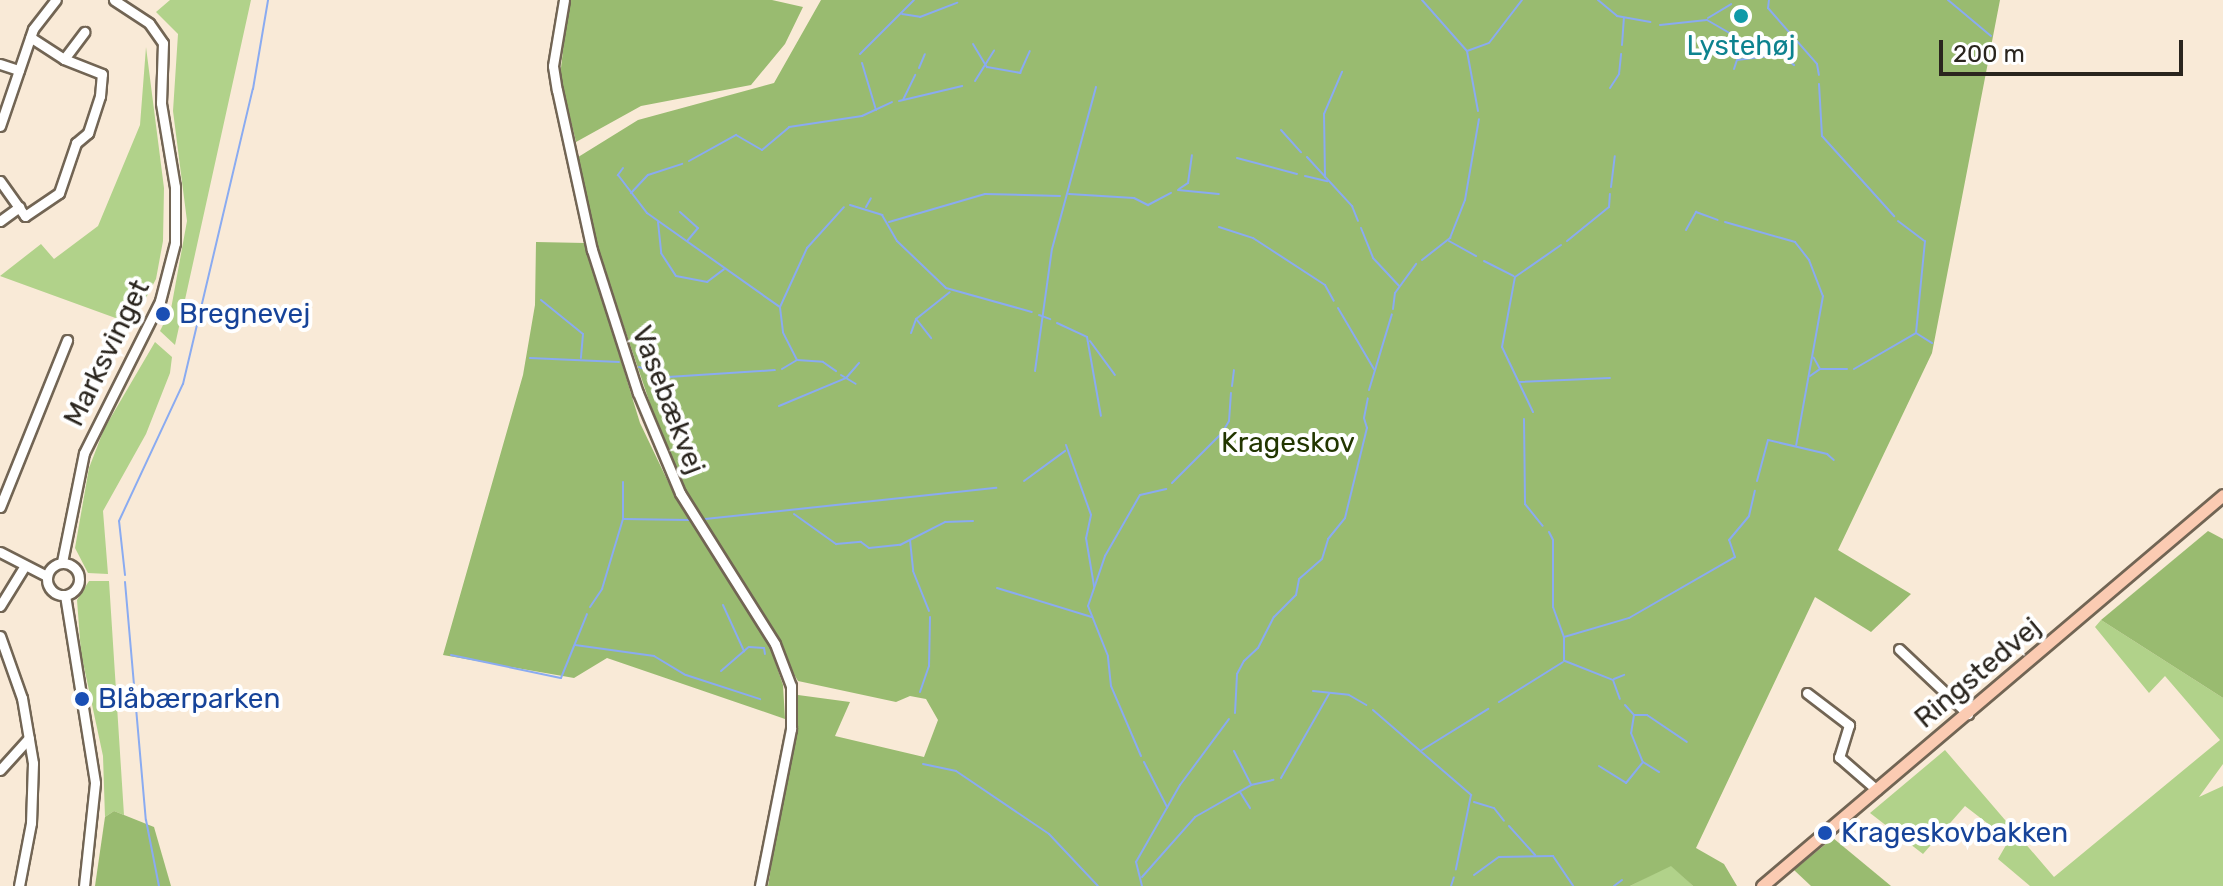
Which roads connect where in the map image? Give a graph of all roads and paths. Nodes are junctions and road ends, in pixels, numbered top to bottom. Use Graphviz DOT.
graph roads {
  1 [pos="56,0"];
  2 [pos="114,0"];
  3 [pos="564,0"];
  4 [pos="84,32"];
  5 [pos="30,37"];
  6 [pos="64,59"];
  7 [pos="0,64"];
  8 [pos="19,70"];
  9 [pos="0,126"];
  10 [pos="0,181"];
  11 [pos="19,207"];
  12 [pos="0,221"];
  13 [pos="67,340"];
  14 [pos="2223,495"];
  15 [pos="0,507"];
  16 [pos="0,552"];
  17 [pos="62,562"];
  18 [pos="24,567"];
  19 [pos="47,576"];
  20 [pos="65,595"];
  21 [pos="0,606"];
  22 [pos="0,636"];
  23 [pos="1899,649"];
  24 [pos="1807,693"];
  25 [pos="1968,714"];
  26 [pos="29,738"];
  27 [pos="0,770"];
  28 [pos="1877,790"];
  29 [pos="19,886"];
  30 [pos="84,886"];
  31 [pos="760,886"];
  32 [pos="1762,886"];
  1 -- 5 [label="street"];
  2 -- 17 [label="street, Marksvinget"];
  3 -- 31 [label="street, Vasebækvej"];
  4 -- 6 [label="street"];
  5 -- 6 [label="street"];
  5 -- 8 [label="street"];
  6 -- 11 [label="street"];
  7 -- 8 [label="street"];
  8 -- 9 [label="street"];
  10 -- 11 [label="street"];
  11 -- 12 [label="street"];
  13 -- 15 [label="street"];
  14 -- 25 [label="main road, Ringstedvej"];
  16 -- 18 [label="street"];
  17 -- 19 [label="street"];
  17 -- 20 [label="street"];
  18 -- 19 [label="street"];
  18 -- 21 [label="street"];
  19 -- 20 [label="street"];
  20 -- 30 [label="street"];
  22 -- 26 [label="street"];
  23 -- 25 [label="street"];
  24 -- 28 [label="street"];
  25 -- 28 [label="main road, Ringstedvej"];
  26 -- 27 [label="street"];
  26 -- 29 [label="street"];
  28 -- 32 [label="main road, Ringstedvej"];
}
